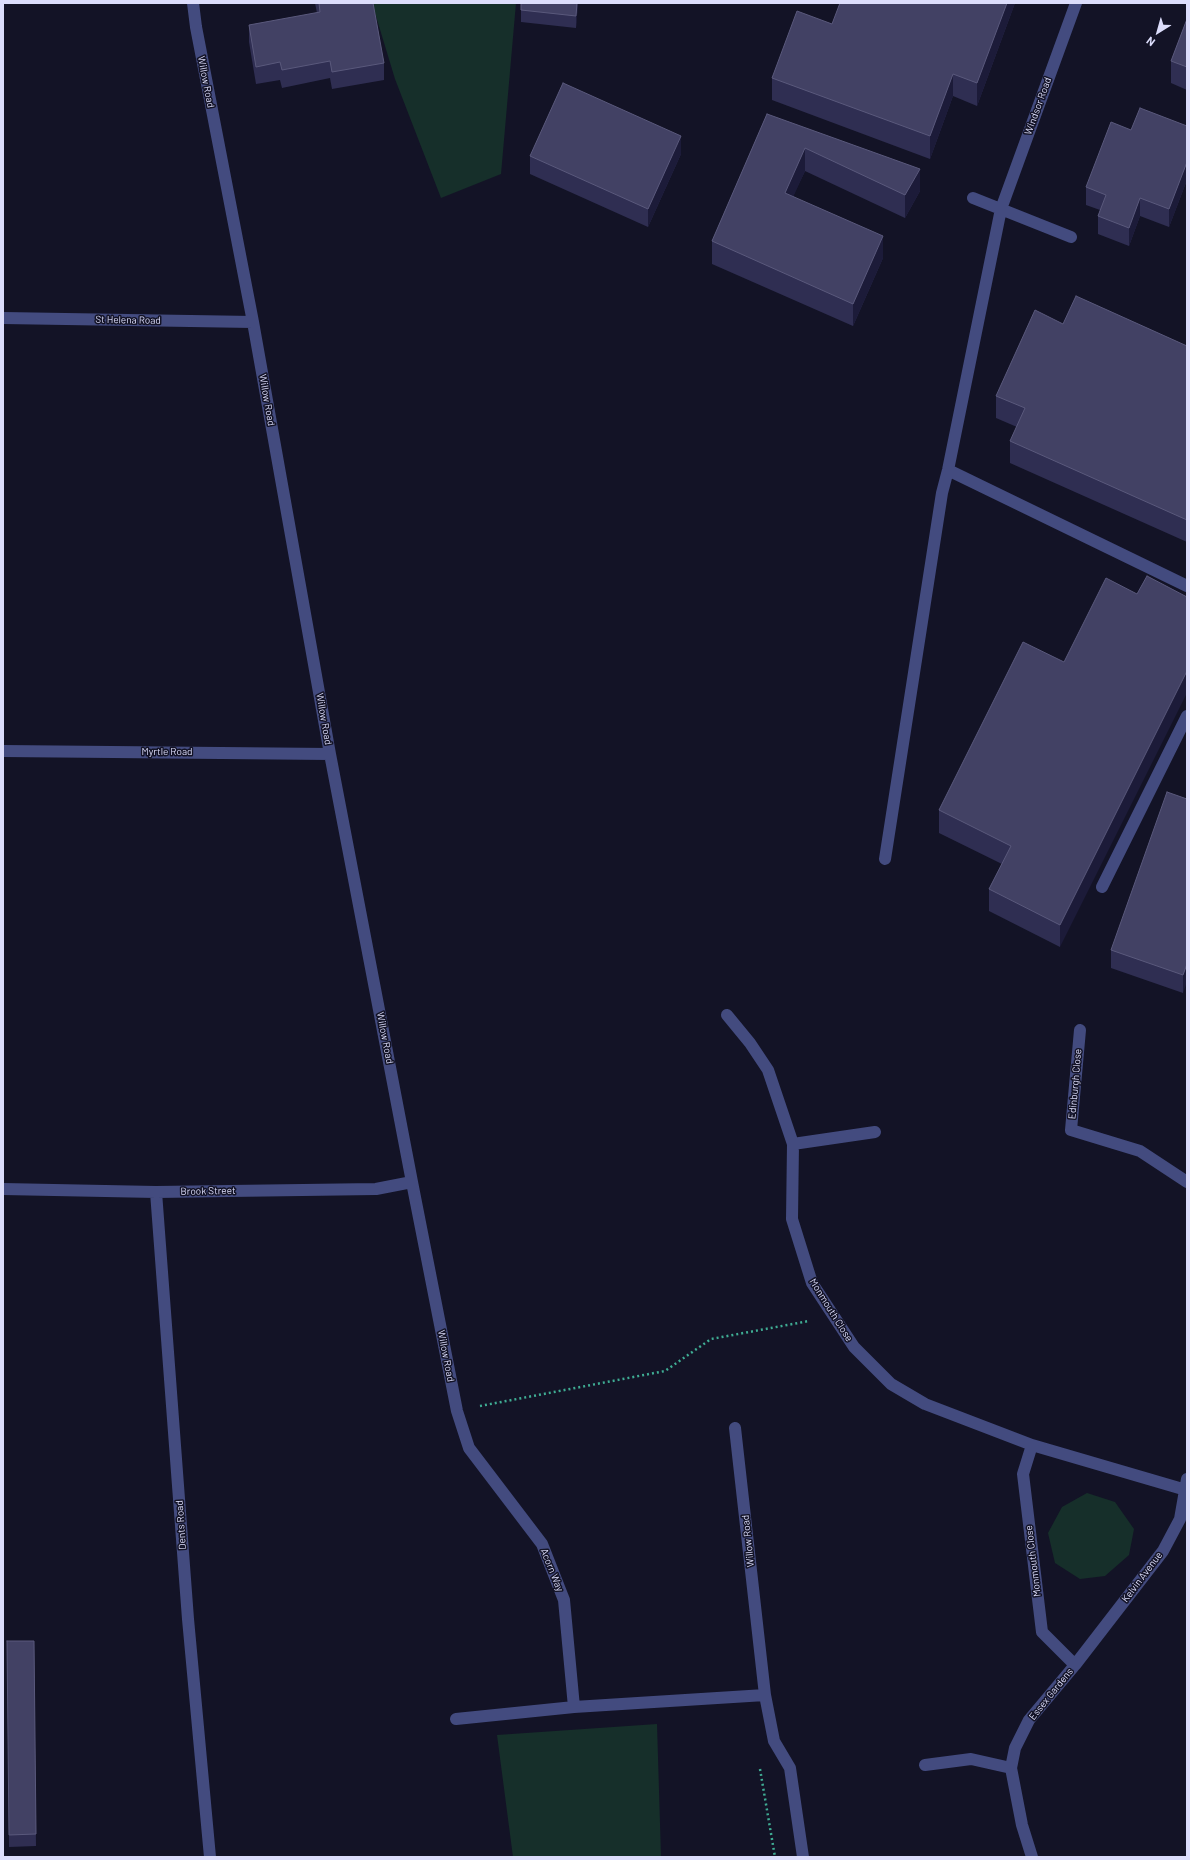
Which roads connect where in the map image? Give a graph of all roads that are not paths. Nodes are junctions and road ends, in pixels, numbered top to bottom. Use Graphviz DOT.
graph roads {
  1 [pos="194,3"];
  2 [pos="1076,3"];
  3 [pos="973,198"];
  4 [pos="1001,209"];
  5 [pos="1071,237"];
  6 [pos="3,318"];
  7 [pos="253,322"];
  8 [pos="948,470"];
  9 [pos="1187,586"];
  10 [pos="1187,716"];
  11 [pos="3,751"];
  12 [pos="330,754"];
  13 [pos="885,859"];
  14 [pos="1102,887"];
  15 [pos="727,1015"];
  16 [pos="1080,1030"];
  17 [pos="875,1132"];
  18 [pos="793,1144"];
  19 [pos="412,1182"];
  20 [pos="1187,1182"];
  21 [pos="3,1189"];
  22 [pos="156,1192"];
  23 [pos="457,1411"];
  24 [pos="735,1428"];
  25 [pos="1032,1445"];
  26 [pos="1186,1485"];
  27 [pos="1075,1665"];
  28 [pos="765,1695"];
  29 [pos="574,1708"];
  30 [pos="456,1719"];
  31 [pos="925,1764"];
  32 [pos="1011,1768"];
  33 [pos="210,1857"];
  34 [pos="803,1857"];
  35 [pos="1032,1857"];
  1 -- 7 [label="street, Willow Road"];
  2 -- 4 [label="street, Windsor Road"];
  3 -- 4 [label="street"];
  4 -- 5 [label="street"];
  4 -- 8 [label="street, Windsor Road"];
  6 -- 7 [label="street, St Helena Road"];
  7 -- 12 [label="street, Willow Road"];
  8 -- 9 [label="street"];
  8 -- 13 [label="street, Windsor Road"];
  10 -- 14 [label="street"];
  11 -- 12 [label="street, Myrtle Road"];
  12 -- 19 [label="street, Willow Road"];
  15 -- 18 [label="street, Monmouth Close"];
  16 -- 20 [label="street, Edinburgh Close"];
  17 -- 18 [label="street"];
  18 -- 25 [label="street, Monmouth Close"];
  19 -- 22 [label="street, Brook Street"];
  19 -- 23 [label="street, Willow Road"];
  21 -- 22 [label="street, Brook Street"];
  22 -- 33 [label="street, Dents Road"];
  23 -- 29 [label="street, Acorn Way"];
  24 -- 28 [label="street, Willow Road"];
  25 -- 26 [label="street, Monmouth Close"];
  25 -- 27 [label="street, Monmouth Close"];
  26 -- 27 [label="street, Kelvin Avenue"];
  27 -- 32 [label="street, Essex Gardens"];
  28 -- 29 [label="street"];
  28 -- 34 [label="street"];
  29 -- 30 [label="street"];
  31 -- 32 [label="street"];
  32 -- 35 [label="street, Essex Gardens"];
}
